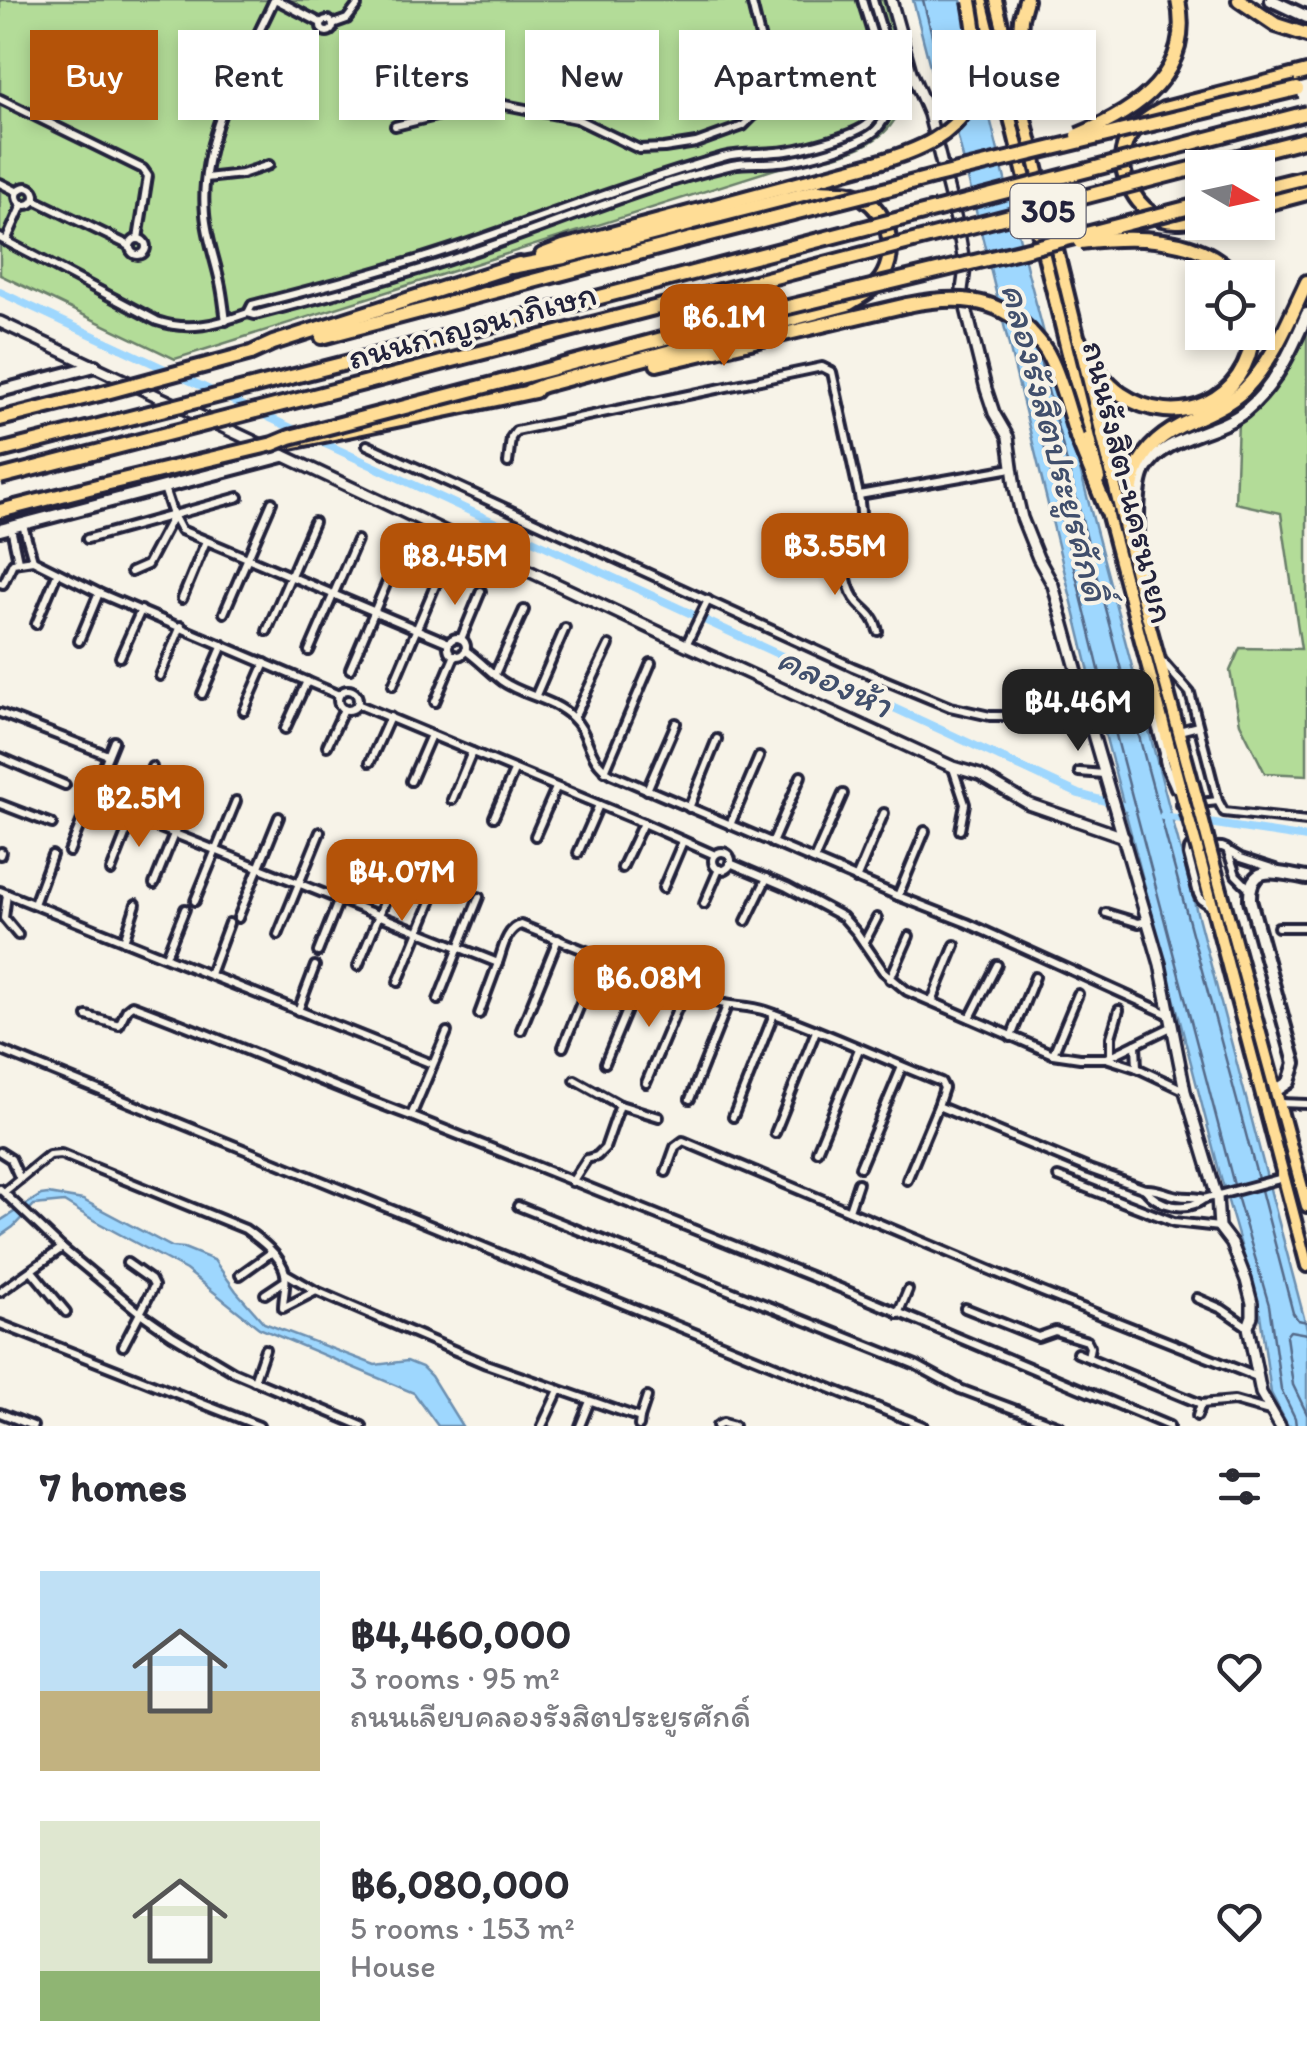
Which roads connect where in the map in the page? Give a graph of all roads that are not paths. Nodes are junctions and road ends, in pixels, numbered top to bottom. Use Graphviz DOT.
graph roads {
  1 [pos="276,0"];
  2 [pos="751,0"];
  3 [pos="862,0"];
  4 [pos="873,0"];
  5 [pos="890,0"];
  6 [pos="970,0"];
  7 [pos="982,0"];
  8 [pos="996,0"];
  9 [pos="1026,0"];
  10 [pos="1178,0"];
  11 [pos="1239,0"];
  12 [pos="1271,0"];
  13 [pos="357,6"];
  14 [pos="1307,17"];
  15 [pos="1003,30"];
  16 [pos="1020,30"];
  17 [pos="1307,35"];
  18 [pos="1307,72"];
  19 [pos="1302,88"];
  20 [pos="0,98"];
  21 [pos="1307,113"];
  22 [pos="1025,120"];
  23 [pos="395,126"];
  24 [pos="1307,139"];
  25 [pos="1019,156"];
  26 [pos="698,164"];
  27 [pos="269,165"];
  28 [pos="701,174"];
  29 [pos="1307,176"];
  30 [pos="206,178"];
  31 [pos="0,183"];
  32 [pos="1275,185"];
  33 [pos="18,192"];
  34 [pos="1307,193"];
  35 [pos="35,200"];
  36 [pos="1275,201"];
  37 [pos="22,205"];
  38 [pos="1185,208"];
  39 [pos="536,218"];
  40 [pos="1185,221"];
  41 [pos="539,228"];
  42 [pos="138,239"];
  43 [pos="3,240"];
  44 [pos="130,246"];
  45 [pos="1028,249"];
  46 [pos="1216,260"];
  47 [pos="511,267"];
  48 [pos="1307,282"];
  49 [pos="248,313"];
  50 [pos="1307,314"];
  51 [pos="373,318"];
  52 [pos="226,321"];
  53 [pos="0,322"];
  54 [pos="1078,338"];
  55 [pos="1250,350"];
  56 [pos="95,366"];
  57 [pos="529,391"];
  58 [pos="0,392"];
  59 [pos="0,419"];
  60 [pos="273,444"];
  61 [pos="367,445"];
  62 [pos="0,450"];
  63 [pos="283,456"];
  64 [pos="508,463"];
  65 [pos="1012,468"];
  66 [pos="0,478"];
  67 [pos="164,488"];
  68 [pos="859,495"];
  69 [pos="239,497"];
  70 [pos="272,502"];
  71 [pos="0,510"];
  72 [pos="1107,511"];
  73 [pos="173,515"];
  74 [pos="314,522"];
  75 [pos="23,524"];
  76 [pos="5,529"];
  77 [pos="87,540"];
  78 [pos="357,540"];
  79 [pos="206,541"];
  80 [pos="1128,542"];
  81 [pos="398,556"];
  82 [pos="248,559"];
  83 [pos="32,560"];
  84 [pos="18,562"];
  85 [pos="131,572"];
  86 [pos="57,574"];
  87 [pos="440,574"];
  88 [pos="290,576"];
  89 [pos="1,586"];
  90 [pos="1140,586"];
  91 [pos="482,591"];
  92 [pos="99,592"];
  93 [pos="333,594"];
  94 [pos="182,599"];
  95 [pos="706,603"];
  96 [pos="141,610"];
  97 [pos="524,610"];
  98 [pos="374,612"];
  99 [pos="224,613"];
  100 [pos="36,624"];
  101 [pos="182,626"];
  102 [pos="565,628"];
  103 [pos="416,629"];
  104 [pos="878,630"];
  105 [pos="266,631"];
  106 [pos="461,639"];
  107 [pos="79,641"];
  108 [pos="450,643"];
  109 [pos="687,643"];
  110 [pos="222,645"];
  111 [pos="609,646"];
  112 [pos="465,650"];
  113 [pos="308,651"];
  114 [pos="455,655"];
  115 [pos="120,657"];
  116 [pos="1159,658"];
  117 [pos="265,663"];
  118 [pos="651,663"];
  119 [pos="350,669"];
  120 [pos="495,674"];
  121 [pos="160,676"];
  122 [pos="307,681"];
  123 [pos="393,685"];
  124 [pos="1146,685"];
  125 [pos="202,694"];
  126 [pos="339,695"];
  127 [pos="536,695"];
  128 [pos="1086,700"];
  129 [pos="435,702"];
  130 [pos="356,704"];
  131 [pos="344,709"];
  132 [pos="244,711"];
  133 [pos="0,712"];
  134 [pos="390,716"];
  135 [pos="574,718"];
  136 [pos="676,723"];
  137 [pos="1198,726"];
  138 [pos="286,728"];
  139 [pos="1179,731"];
  140 [pos="431,734"];
  141 [pos="717,740"];
  142 [pos="114,741"];
  143 [pos="328,746"];
  144 [pos="472,752"];
  145 [pos="108,756"];
  146 [pos="759,757"];
  147 [pos="0,758"];
  148 [pos="370,762"];
  149 [pos="953,766"];
  150 [pos="152,767"];
  151 [pos="514,770"];
  152 [pos="605,771"];
  153 [pos="1079,772"];
  154 [pos="1104,774"];
  155 [pos="801,776"];
  156 [pos="411,780"];
  157 [pos="194,784"];
  158 [pos="65,785"];
  159 [pos="556,788"];
  160 [pos="648,790"];
  161 [pos="843,794"];
  162 [pos="90,800"];
  163 [pos="452,800"];
  164 [pos="236,801"];
  165 [pos="1218,801"];
  166 [pos="0,804"];
  167 [pos="600,805"];
  168 [pos="689,808"];
  169 [pos="884,812"];
  170 [pos="133,816"];
  171 [pos="279,817"];
  172 [pos="494,818"];
  173 [pos="1307,821"];
  174 [pos="643,823"];
  175 [pos="52,824"];
  176 [pos="730,825"];
  177 [pos="960,830"];
  178 [pos="926,831"];
  179 [pos="320,832"];
  180 [pos="1122,832"];
  181 [pos="175,834"];
  182 [pos="534,836"];
  183 [pos="684,841"];
  184 [pos="772,842"];
  185 [pos="360,849"];
  186 [pos="216,850"];
  187 [pos="69,852"];
  188 [pos="578,852"];
  189 [pos="1230,852"];
  190 [pos="714,855"];
  191 [pos="52,856"];
  192 [pos="814,860"];
  193 [pos="730,863"];
  194 [pos="400,864"];
  195 [pos="259,868"];
  196 [pos="622,868"];
  197 [pos="720,869"];
  198 [pos="111,871"];
  199 [pos="1284,874"];
  200 [pos="767,878"];
  201 [pos="856,878"];
  202 [pos="1307,878"];
  203 [pos="440,880"];
  204 [pos="154,884"];
  205 [pos="299,884"];
  206 [pos="663,888"];
  207 [pos="1250,889"];
  208 [pos="4,892"];
  209 [pos="898,896"];
  210 [pos="479,897"];
  211 [pos="338,900"];
  212 [pos="195,901"];
  213 [pos="34,904"];
  214 [pos="136,904"];
  215 [pos="704,904"];
  216 [pos="185,909"];
  217 [pos="1214,909"];
  218 [pos="1106,912"];
  219 [pos="379,916"];
  220 [pos="238,918"];
  221 [pos="877,918"];
  222 [pos="1149,920"];
  223 [pos="746,921"];
  224 [pos="229,924"];
  225 [pos="1307,927"];
  226 [pos="1278,928"];
  227 [pos="418,932"];
  228 [pos="18,935"];
  229 [pos="278,936"];
  230 [pos="909,936"];
  231 [pos="124,940"];
  232 [pos="558,940"];
  233 [pos="864,943"];
  234 [pos="955,946"];
  235 [pos="458,948"];
  236 [pos="318,952"];
  237 [pos="166,956"];
  238 [pos="600,956"];
  239 [pos="498,963"];
  240 [pos="997,965"];
  241 [pos="315,966"];
  242 [pos="358,966"];
  243 [pos="643,972"];
  244 [pos="210,974"];
  245 [pos="1035,977"];
  246 [pos="890,979"];
  247 [pos="398,982"];
  248 [pos="684,990"];
  249 [pos="1078,994"];
  250 [pos="438,1000"];
  251 [pos="932,1001"];
  252 [pos="727,1006"];
  253 [pos="1119,1010"];
  254 [pos="298,1011"];
  255 [pos="479,1014"];
  256 [pos="774,1014"];
  257 [pos="1168,1014"];
  258 [pos="86,1016"];
  259 [pos="970,1018"];
  260 [pos="1171,1028"];
  261 [pos="522,1030"];
  262 [pos="816,1031"];
  263 [pos="447,1032"];
  264 [pos="1011,1037"];
  265 [pos="1136,1044"];
  266 [pos="564,1047"];
  267 [pos="859,1048"];
  268 [pos="0,1050"];
  269 [pos="1053,1054"];
  270 [pos="1108,1057"];
  271 [pos="606,1063"];
  272 [pos="432,1064"];
  273 [pos="902,1067"];
  274 [pos="1137,1068"];
  275 [pos="575,1080"];
  276 [pos="646,1083"];
  277 [pos="1277,1090"];
  278 [pos="1185,1091"];
  279 [pos="690,1099"];
  280 [pos="1280,1103"];
  281 [pos="620,1104"];
  282 [pos="1307,1104"];
  283 [pos="938,1106"];
  284 [pos="410,1116"];
  285 [pos="659,1117"];
  286 [pos="732,1117"];
  287 [pos="775,1133"];
  288 [pos="817,1151"];
  289 [pos="0,1152"];
  290 [pos="860,1167"];
  291 [pos="666,1172"];
  292 [pos="1058,1177"];
  293 [pos="20,1179"];
  294 [pos="1280,1179"];
  295 [pos="907,1180"];
  296 [pos="572,1182"];
  297 [pos="858,1183"];
  298 [pos="2,1190"];
  299 [pos="1220,1196"];
  300 [pos="518,1206"];
  301 [pos="1307,1206"];
  302 [pos="849,1210"];
  303 [pos="1218,1227"];
  304 [pos="62,1248"];
  305 [pos="272,1252"];
  306 [pos="127,1263"];
  307 [pos="1307,1266"];
  308 [pos="32,1270"];
  309 [pos="240,1275"];
  310 [pos="284,1277"];
  311 [pos="908,1290"];
  312 [pos="316,1291"];
  313 [pos="0,1292"];
  314 [pos="265,1294"];
  315 [pos="1197,1298"];
  316 [pos="964,1308"];
  317 [pos="66,1312"];
  318 [pos="140,1312"];
  319 [pos="898,1314"];
  320 [pos="0,1324"];
  321 [pos="1248,1327"];
  322 [pos="123,1346"];
  323 [pos="265,1349"];
  324 [pos="1077,1353"];
  325 [pos="1088,1357"];
  326 [pos="1258,1378"];
  327 [pos="254,1380"];
  328 [pos="558,1390"];
  329 [pos="647,1397"];
  330 [pos="590,1401"];
  331 [pos="1201,1404"];
  332 [pos="1274,1412"];
  333 [pos="0,1414"];
  334 [pos="1196,1416"];
  335 [pos="640,1422"];
  336 [pos="33,1426"];
  337 [pos="259,1426"];
  338 [pos="362,1426"];
  339 [pos="542,1426"];
  340 [pos="580,1426"];
  341 [pos="717,1426"];
  342 [pos="734,1426"];
  343 [pos="922,1426"];
  344 [pos="1059,1426"];
  345 [pos="1169,1426"];
  346 [pos="1280,1426"];
  1 -- 13 [label="street"];
  1 -- 30 [label="street"];
  2 -- 23 [label="street"];
  3 -- 26 [label="street"];
  4 -- 28 [label="street"];
  5 -- 65 [label="street"];
  6 -- 47 [label="highway, bridge"];
  7 -- 72 [label="main road, ถนนรังสิต-นครนายก / 305"];
  8 -- 15 [label="main road, ถนนรังสิต-นครนายก / 305"];
  9 -- 16 [label="highway"];
  10 -- 25 [label="highway, bridge"];
  11 -- 17 [label="highway"];
  12 -- 14 [label="main road"];
  18 -- 40 [label="highway"];
  19 -- 25 [label="highway, bridge"];
  20 -- 42 [label="street"];
  21 -- 62 [label="highway, ถนนกาญจนาภิเษก, bridge"];
  22 -- 54 [label="main road, ถนนรังสิต-นครนายก / 305"];
  24 -- 66 [label="highway, ถนนกาญจนาภิเษก, bridge"];
  25 -- 51 [label="highway, bridge"];
  26 -- 28 [label="street"];
  26 -- 39 [label="street"];
  27 -- 30 [label="street"];
  28 -- 41 [label="street"];
  29 -- 32 [label="highway"];
  30 -- 52 [label="street"];
  31 -- 33 [label="street"];
  33 -- 35 [label="street"];
  33 -- 37 [label="street"];
  34 -- 36 [label="highway"];
  35 -- 37 [label="street"];
  35 -- 44 [label="street"];
  37 -- 43 [label="street"];
  38 -- 45 [label="highway, bridge"];
  39 -- 41 [label="street"];
  39 -- 49 [label="street"];
  41 -- 49 [label="street"];
  42 -- 44 [label="street"];
  42 -- 44 [label="street"];
  43 -- 52 [label="street"];
  45 -- 46 [label="highway, bridge"];
  45 -- 60 [label="highway, bridge"];
  47 -- 51 [label="highway"];
  47 -- 57 [label="highway"];
  48 -- 80 [label="highway"];
  49 -- 52 [label="street"];
  50 -- 90 [label="main road"];
  51 -- 59 [label="highway, bridge"];
  53 -- 56 [label="street"];
  54 -- 55 [label="highway"];
  54 -- 80 [label="main road, ถนนรังสิต-นครนายก / 305"];
  56 -- 58 [label="main road"];
  56 -- 63 [label="street"];
  57 -- 60 [label="highway, bridge"];
  57 -- 72 [label="highway, bridge"];
  60 -- 71 [label="highway, bridge"];
  61 -- 95 [label="street"];
  63 -- 67 [label="main road"];
  63 -- 109 [label="street"];
  64 -- 68 [label="street"];
  65 -- 68 [label="street"];
  65 -- 128 [label="street"];
  67 -- 73 [label="street"];
  67 -- 75 [label="main road"];
  68 -- 104 [label="street"];
  69 -- 73 [label="street"];
  70 -- 82 [label="street"];
  72 -- 124 [label="main road, ถนนรังสิต-นครนายก / 305"];
  73 -- 77 [label="street"];
  73 -- 79 [label="street"];
  73 -- 85 [label="street"];
  74 -- 88 [label="street"];
  75 -- 76 [label="main road"];
  75 -- 83 [label="street"];
  76 -- 84 [label="street"];
  78 -- 93 [label="street"];
  79 -- 82 [label="street"];
  79 -- 94 [label="street"];
  80 -- 90 [label="main road, ถนนรังสิต-นครนายก / 305"];
  81 -- 98 [label="street"];
  82 -- 88 [label="street"];
  82 -- 99 [label="street"];
  83 -- 84 [label="street"];
  83 -- 86 [label="street"];
  84 -- 89 [label="street"];
  86 -- 92 [label="street"];
  86 -- 100 [label="street"];
  87 -- 103 [label="street"];
  88 -- 93 [label="street"];
  88 -- 105 [label="street"];
  90 -- 116 [label="main road, ถนนรังสิต-นครนายก / 305"];
  91 -- 106 [label="street"];
  92 -- 96 [label="street"];
  92 -- 107 [label="street"];
  93 -- 98 [label="street"];
  93 -- 113 [label="street"];
  95 -- 109 [label="street"];
  95 -- 128 [label="street"];
  96 -- 101 [label="street"];
  96 -- 115 [label="street"];
  97 -- 120 [label="street"];
  98 -- 103 [label="street"];
  98 -- 119 [label="street"];
  101 -- 110 [label="street"];
  101 -- 121 [label="street"];
  102 -- 127 [label="street"];
  103 -- 108 [label="street"];
  103 -- 123 [label="street"];
  106 -- 108 [label="street"];
  106 -- 112 [label="street"];
  108 -- 114 [label="street"];
  109 -- 149 [label="street"];
  110 -- 117 [label="street"];
  110 -- 125 [label="street"];
  111 -- 135 [label="street"];
  112 -- 114 [label="street"];
  112 -- 120 [label="street"];
  114 -- 129 [label="street"];
  116 -- 137 [label="street"];
  116 -- 139 [label="main road, ถนนรังสิต-นครนายก / 305"];
  117 -- 122 [label="street"];
  117 -- 132 [label="street"];
  118 -- 152 [label="street"];
  120 -- 127 [label="street"];
  122 -- 126 [label="street"];
  122 -- 138 [label="street"];
  124 -- 128 [label="street"];
  124 -- 165 [label="street"];
  124 -- 217 [label="main road, ถนนรังสิต-นครนายก / 305, bridge"];
  126 -- 130 [label="street"];
  126 -- 131 [label="street"];
  127 -- 135 [label="street"];
  128 -- 154 [label="street"];
  130 -- 131 [label="street"];
  130 -- 134 [label="street"];
  131 -- 143 [label="street"];
  133 -- 145 [label="street"];
  134 -- 140 [label="street"];
  134 -- 148 [label="street"];
  135 -- 152 [label="street"];
  136 -- 160 [label="street"];
  137 -- 139 [label="street"];
  137 -- 165 [label="street"];
  139 -- 277 [label="main road, ถนนรังสิต-นครนายก / 305, bridge"];
  140 -- 144 [label="street"];
  140 -- 156 [label="street"];
  141 -- 168 [label="street"];
  142 -- 145 [label="street"];
  144 -- 151 [label="street"];
  144 -- 163 [label="street"];
  145 -- 162 [label="street"];
  146 -- 176 [label="street"];
  147 -- 158 [label="street"];
  149 -- 177 [label="street"];
  149 -- 180 [label="street"];
  150 -- 170 [label="street"];
  151 -- 159 [label="street"];
  151 -- 172 [label="street"];
  152 -- 160 [label="street"];
  153 -- 154 [label="street"];
  154 -- 180 [label="street"];
  155 -- 184 [label="street"];
  157 -- 181 [label="street"];
  159 -- 167 [label="street"];
  159 -- 182 [label="street"];
  160 -- 168 [label="street"];
  161 -- 192 [label="street"];
  162 -- 170 [label="street"];
  162 -- 187 [label="street"];
  164 -- 186 [label="street"];
  165 -- 173 [label="street"];
  166 -- 175 [label="street"];
  167 -- 174 [label="street"];
  167 -- 188 [label="street"];
  168 -- 176 [label="street"];
  169 -- 201 [label="street"];
  170 -- 181 [label="street"];
  170 -- 198 [label="street"];
  171 -- 195 [label="street"];
  174 -- 183 [label="street"];
  174 -- 196 [label="street"];
  176 -- 184 [label="street"];
  178 -- 209 [label="street"];
  179 -- 205 [label="street"];
  180 -- 222 [label="street"];
  181 -- 186 [label="street"];
  181 -- 204 [label="street"];
  183 -- 190 [label="street"];
  183 -- 206 [label="street"];
  184 -- 192 [label="street"];
  185 -- 211 [label="street"];
  186 -- 195 [label="street"];
  186 -- 212 [label="street"];
  189 -- 199 [label="street"];
  189 -- 207 [label="street"];
  189 -- 217 [label="street"];
  190 -- 193 [label="street"];
  190 -- 197 [label="street"];
  191 -- 213 [label="street"];
  192 -- 201 [label="street"];
  193 -- 197 [label="street"];
  193 -- 200 [label="street"];
  194 -- 219 [label="street"];
  195 -- 205 [label="street"];
  195 -- 220 [label="street"];
  197 -- 215 [label="street"];
  199 -- 202 [label="main road"];
  199 -- 207 [label="main road"];
  200 -- 223 [label="street"];
  200 -- 233 [label="street"];
  201 -- 209 [label="street"];
  203 -- 227 [label="street"];
  205 -- 211 [label="street"];
  205 -- 229 [label="street"];
  207 -- 277 [label="main road"];
  208 -- 213 [label="street"];
  208 -- 228 [label="street"];
  209 -- 257 [label="street"];
  210 -- 235 [label="street"];
  211 -- 219 [label="street"];
  211 -- 236 [label="street"];
  213 -- 231 [label="street"];
  214 -- 231 [label="street"];
  216 -- 237 [label="street"];
  217 -- 294 [label="main road, ถนนรังสิต-นครนายก / 305"];
  218 -- 222 [label="street"];
  219 -- 227 [label="street"];
  219 -- 242 [label="street"];
  221 -- 233 [label="street"];
  222 -- 257 [label="street"];
  224 -- 244 [label="street"];
  225 -- 226 [label="street"];
  227 -- 235 [label="street"];
  227 -- 247 [label="street"];
  230 -- 246 [label="street"];
  231 -- 237 [label="street"];
  232 -- 238 [label="street"];
  232 -- 239 [label="street"];
  232 -- 261 [label="street"];
  233 -- 246 [label="street"];
  234 -- 251 [label="street"];
  235 -- 239 [label="street"];
  235 -- 250 [label="street"];
  237 -- 244 [label="street"];
  238 -- 243 [label="street"];
  238 -- 266 [label="street"];
  239 -- 255 [label="street"];
  240 -- 259 [label="street"];
  241 -- 254 [label="street"];
  243 -- 248 [label="street"];
  243 -- 271 [label="street"];
  244 -- 254 [label="street"];
  245 -- 264 [label="street"];
  246 -- 251 [label="street"];
  248 -- 252 [label="street"];
  248 -- 276 [label="street"];
  249 -- 269 [label="street"];
  251 -- 259 [label="street"];
  252 -- 256 [label="street"];
  252 -- 279 [label="street"];
  253 -- 270 [label="street"];
  254 -- 272 [label="street"];
  256 -- 262 [label="street"];
  256 -- 286 [label="street"];
  257 -- 260 [label="street"];
  258 -- 284 [label="street"];
  259 -- 264 [label="street"];
  260 -- 265 [label="street"];
  260 -- 278 [label="street"];
  262 -- 267 [label="street"];
  262 -- 287 [label="street"];
  263 -- 272 [label="street"];
  264 -- 269 [label="street"];
  265 -- 270 [label="street"];
  265 -- 274 [label="street"];
  267 -- 273 [label="street"];
  267 -- 288 [label="street"];
  268 -- 343 [label="street"];
  269 -- 270 [label="street"];
  270 -- 274 [label="street"];
  272 -- 284 [label="street"];
  273 -- 283 [label="street"];
  273 -- 290 [label="street"];
  274 -- 278 [label="street"];
  275 -- 281 [label="street"];
  277 -- 280 [label="main road, ถนนรังสิต-นครนายก / 305"];
  278 -- 299 [label="street"];
  280 -- 282 [label="street"];
  280 -- 301 [label="main road, ถนนรังสิต-นครนายก / 305"];
  281 -- 285 [label="street"];
  281 -- 296 [label="street"];
  283 -- 295 [label="street"];
  283 -- 299 [label="street"];
  284 -- 296 [label="street"];
  289 -- 293 [label="street"];
  291 -- 302 [label="street"];
  292 -- 303 [label="street"];
  293 -- 298 [label="street"];
  293 -- 305 [label="street"];
  294 -- 299 [label="street"];
  294 -- 307 [label="main road, ถนนรังสิต-นครนายก / 305"];
  296 -- 319 [label="street"];
  297 -- 302 [label="street"];
  298 -- 304 [label="street"];
  299 -- 303 [label="street"];
  300 -- 344 [label="street"];
  302 -- 326 [label="street"];
  303 -- 321 [label="street"];
  304 -- 308 [label="street"];
  304 -- 318 [label="street"];
  305 -- 309 [label="street"];
  305 -- 310 [label="street"];
  306 -- 318 [label="street"];
  308 -- 313 [label="street"];
  308 -- 317 [label="street"];
  310 -- 312 [label="street"];
  310 -- 312 [label="street"];
  310 -- 314 [label="street"];
  311 -- 319 [label="street"];
  312 -- 328 [label="street"];
  315 -- 321 [label="street"];
  316 -- 325 [label="street"];
  318 -- 322 [label="street"];
  318 -- 327 [label="street"];
  319 -- 345 [label="street"];
  320 -- 337 [label="street"];
  321 -- 326 [label="street"];
  323 -- 327 [label="street"];
  324 -- 325 [label="street"];
  325 -- 331 [label="street"];
  326 -- 332 [label="street"];
  327 -- 338 [label="street"];
  328 -- 330 [label="street"];
  328 -- 339 [label="street"];
  329 -- 335 [label="street"];
  330 -- 335 [label="street"];
  330 -- 340 [label="street"];
  331 -- 332 [label="street"];
  331 -- 334 [label="street"];
  332 -- 346 [label="street"];
  333 -- 336 [label="street"];
  341 -- 342 [label="street"];
}
